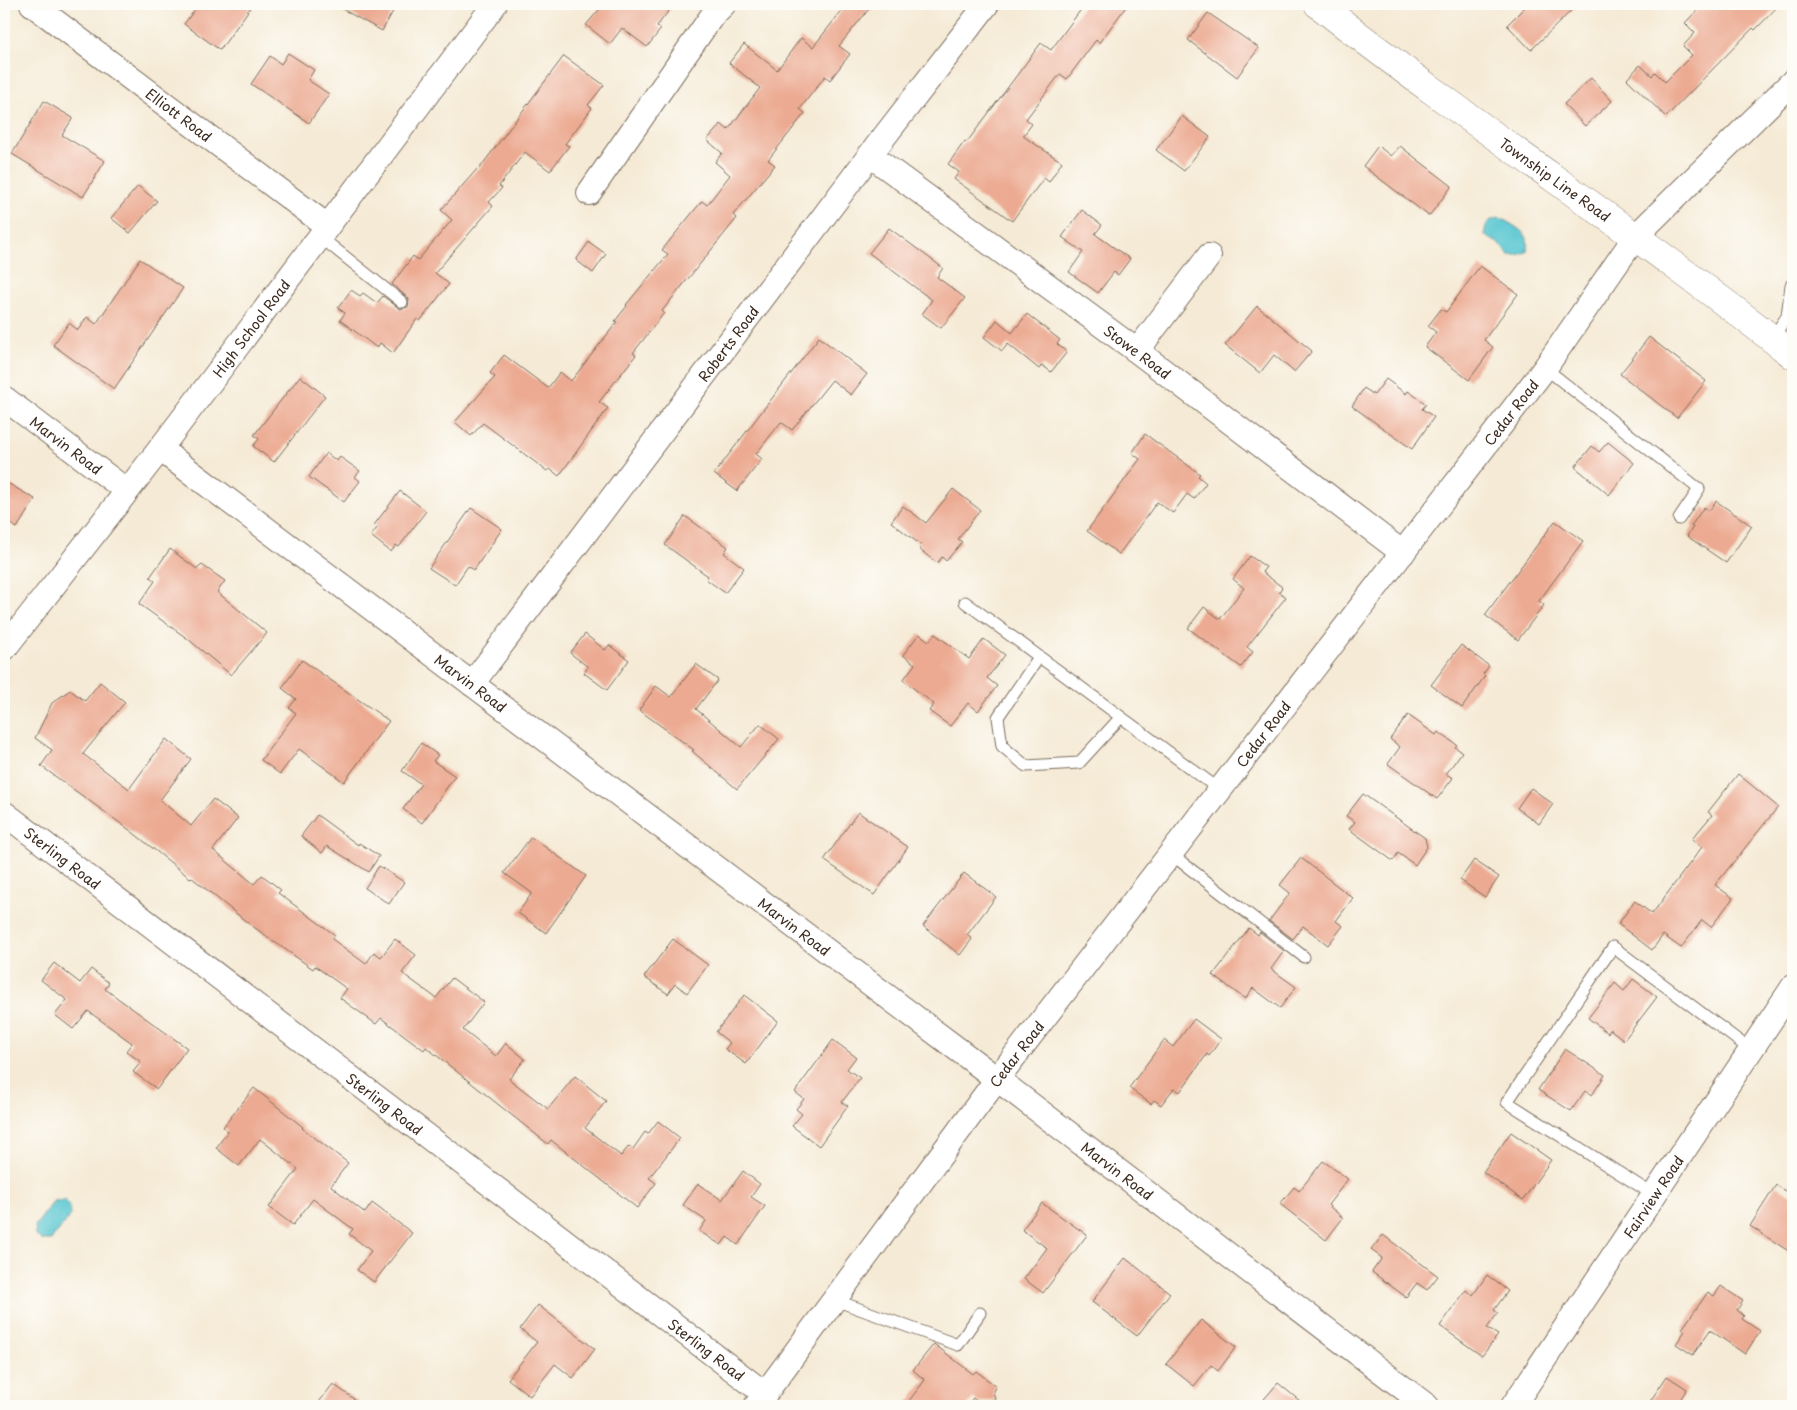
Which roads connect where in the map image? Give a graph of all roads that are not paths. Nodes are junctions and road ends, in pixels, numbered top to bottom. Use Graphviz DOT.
graph roads {
  1 [pos="32,4"];
  2 [pos="495,4"];
  3 [pos="724,4"];
  4 [pos="986,4"];
  5 [pos="1318,4"];
  6 [pos="1793,80"];
  7 [pos="870,155"];
  8 [pos="588,193"];
  9 [pos="323,231"];
  10 [pos="1635,237"];
  11 [pos="1209,256"];
  12 [pos="1793,283"];
  13 [pos="402,302"];
  14 [pos="1783,347"];
  15 [pos="1137,351"];
  16 [pos="1545,368"];
  17 [pos="4,398"];
  18 [pos="160,449"];
  19 [pos="127,491"];
  20 [pos="1680,519"];
  21 [pos="1403,553"];
  22 [pos="965,602"];
  23 [pos="4,649"];
  24 [pos="1039,657"];
  25 [pos="472,684"];
  26 [pos="1121,716"];
  27 [pos="1220,790"];
  28 [pos="4,813"];
  29 [pos="1171,854"];
  30 [pos="1304,957"];
  31 [pos="1793,987"];
  32 [pos="1751,1050"];
  33 [pos="997,1079"];
  34 [pos="1654,1196"];
  35 [pos="835,1300"];
  36 [pos="980,1313"];
  37 [pos="761,1400"];
  38 [pos="1427,1406"];
  39 [pos="1513,1406"];
  1 -- 9 [label="street, Elliott Road"];
  2 -- 9 [label="street, High School Road"];
  3 -- 8 [label="street"];
  4 -- 7 [label="street, Roberts Road"];
  5 -- 10 [label="main road, Township Line Road"];
  6 -- 10 [label="street, Cedar Road"];
  7 -- 15 [label="street, Stowe Road"];
  7 -- 25 [label="street, Roberts Road"];
  9 -- 13 [label="lane"];
  9 -- 18 [label="street, High School Road"];
  10 -- 14 [label="main road, Township Line Road"];
  10 -- 16 [label="street, Cedar Road"];
  11 -- 15 [label="street"];
  12 -- 14 [label="lane"];
  15 -- 21 [label="street, Stowe Road"];
  16 -- 20 [label="lane"];
  16 -- 21 [label="street, Cedar Road"];
  17 -- 19 [label="street, Marvin Road"];
  18 -- 19 [label="street, High School Road"];
  18 -- 25 [label="street, Marvin Road"];
  19 -- 23 [label="street, High School Road"];
  21 -- 27 [label="street, Cedar Road"];
  22 -- 24 [label="lane"];
  24 -- 26 [label="lane"];
  24 -- 26 [label="lane"];
  25 -- 33 [label="street, Marvin Road"];
  26 -- 27 [label="lane"];
  27 -- 29 [label="street, Cedar Road"];
  28 -- 37 [label="street, Sterling Road"];
  29 -- 30 [label="lane"];
  29 -- 33 [label="street, Cedar Road"];
  31 -- 32 [label="street, Fairview Road"];
  32 -- 34 [label="street, Fairview Road"];
  32 -- 34 [label="lane"];
  33 -- 35 [label="street, Cedar Road"];
  33 -- 38 [label="street, Marvin Road"];
  34 -- 39 [label="street, Fairview Road"];
  35 -- 36 [label="lane"];
  35 -- 37 [label="street, Cedar Road"];
}
